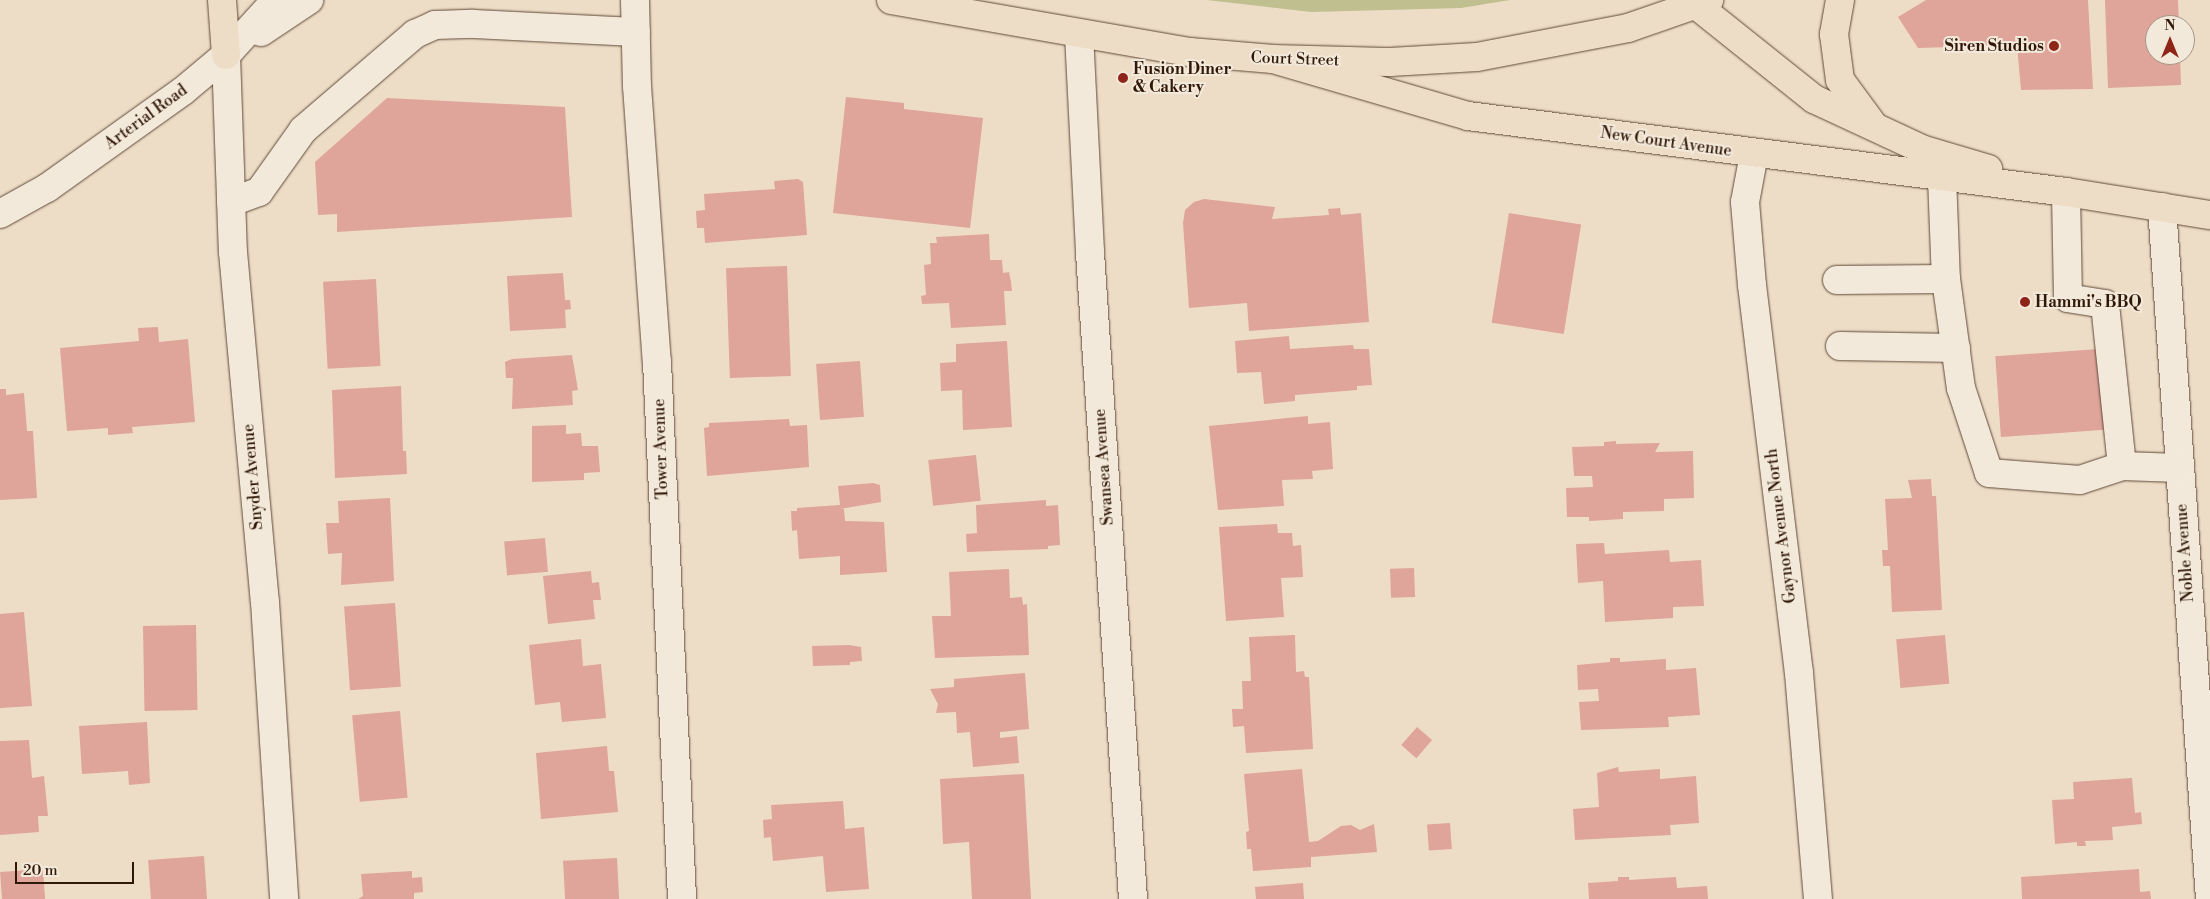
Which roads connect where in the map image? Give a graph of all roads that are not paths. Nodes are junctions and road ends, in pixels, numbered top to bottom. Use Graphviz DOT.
graph roads {
  1 [pos="222,0"];
  2 [pos="276,0"];
  3 [pos="309,0"];
  4 [pos="635,0"];
  5 [pos="891,0"];
  6 [pos="1840,0"];
  7 [pos="1698,2"];
  8 [pos="636,32"];
  9 [pos="1079,34"];
  10 [pos="226,55"];
  11 [pos="1273,59"];
  12 [pos="1876,128"];
  13 [pos="1754,154"];
  14 [pos="1942,177"];
  15 [pos="2066,192"];
  16 [pos="231,202"];
  17 [pos="2162,207"];
  18 [pos="0,214"];
  19 [pos="2210,215"];
  20 [pos="1946,279"];
  21 [pos="1837,280"];
  22 [pos="1840,346"];
  23 [pos="1956,348"];
  24 [pos="2122,466"];
  25 [pos="2180,468"];
  26 [pos="284,899"];
  27 [pos="682,899"];
  28 [pos="1133,899"];
  29 [pos="1818,899"];
  30 [pos="2210,899"];
  1 -- 10 [label="main road"];
  2 -- 10 [label="street, Arterial Road"];
  3 -- 10 [label="street"];
  4 -- 8 [label="street, Tower Avenue"];
  5 -- 9 [label="main road, Court Street"];
  6 -- 12 [label="main road"];
  7 -- 11 [label="main road, Court Street"];
  7 -- 12 [label="main road, New Court Avenue"];
  8 -- 16 [label="street"];
  8 -- 27 [label="street, Tower Avenue"];
  9 -- 11 [label="main road, Court Street"];
  9 -- 28 [label="street, Swansea Avenue"];
  10 -- 16 [label="street, Snyder Avenue"];
  10 -- 18 [label="street, Arterial Road"];
  11 -- 13 [label="main road, New Court Avenue"];
  12 -- 15 [label="main road, New Court Avenue"];
  13 -- 14 [label="main road, New Court Avenue"];
  13 -- 29 [label="street, Gaynor Avenue North"];
  14 -- 15 [label="main road, New Court Avenue"];
  14 -- 20 [label="street"];
  15 -- 17 [label="main road, New Court Avenue"];
  15 -- 24 [label="street"];
  16 -- 26 [label="street, Snyder Avenue"];
  17 -- 19 [label="main road, New Court Avenue"];
  17 -- 25 [label="street, Noble Avenue"];
  20 -- 21 [label="street"];
  20 -- 23 [label="street"];
  22 -- 23 [label="street"];
  23 -- 24 [label="street"];
  24 -- 25 [label="street"];
  25 -- 30 [label="street, Noble Avenue"];
}
